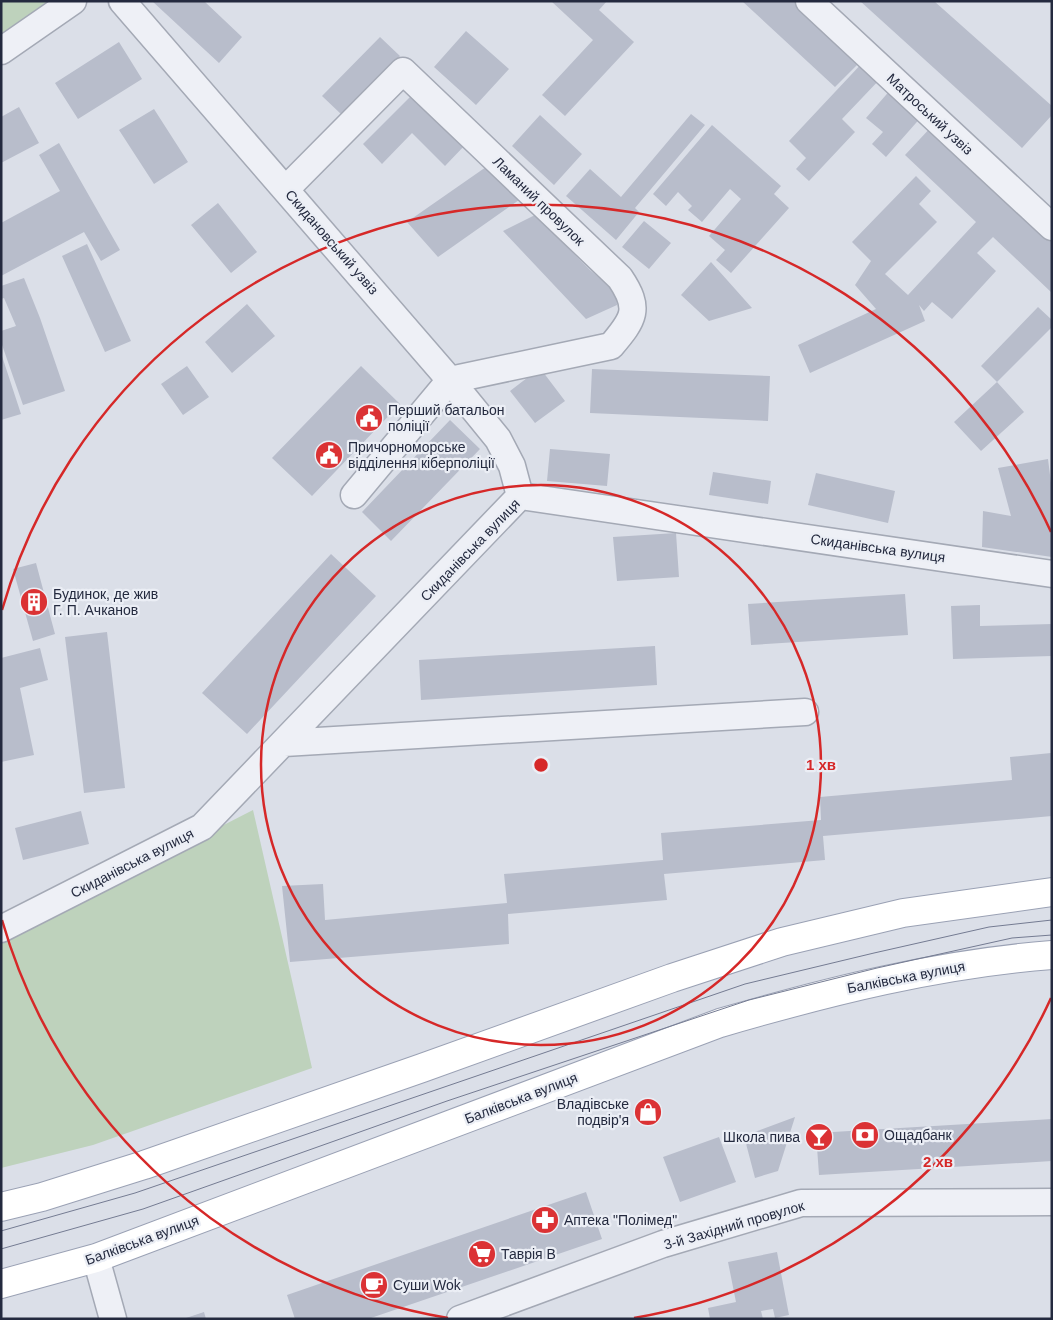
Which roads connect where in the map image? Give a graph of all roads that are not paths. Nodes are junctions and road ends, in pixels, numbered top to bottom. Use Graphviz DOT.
graph roads {
  1 [pos="73,1"];
  2 [pos="122,1"];
  3 [pos="809,1"];
  4 [pos="1,51"];
  5 [pos="286,190"];
  6 [pos="1052,227"];
  7 [pos="450,380"];
  8 [pos="354,496"];
  9 [pos="520,496"];
  10 [pos="1052,574"];
  11 [pos="805,712"];
  12 [pos="284,743"];
  13 [pos="1052,892"];
  14 [pos="1,928"];
  15 [pos="1052,955"];
  16 [pos="1052,1202"];
  17 [pos="1,1207"];
  18 [pos="96,1258"];
  19 [pos="1,1284"];
  20 [pos="112,1319"];
  21 [pos="460,1319"];
  1 -- 4 [label="street"];
  2 -- 5 [label="street, Скидановський узвіз"];
  3 -- 6 [label="street, Матроський узвіз"];
  5 -- 7 [label="street, Скидановський узвіз"];
  5 -- 7 [label="street, Ламаний провулок"];
  7 -- 8 [label="street"];
  7 -- 9 [label="street, Скидановський узвіз"];
  9 -- 10 [label="street, Скиданівська вулиця"];
  9 -- 12 [label="street, Скиданівська вулиця"];
  11 -- 12 [label="street"];
  12 -- 14 [label="street, Скиданівська вулиця"];
  13 -- 17 [label="main road"];
  15 -- 18 [label="main road, Балківська вулиця"];
  16 -- 21 [label="street, 3-й Західний провулок"];
  18 -- 19 [label="main road, Балківська вулиця"];
  18 -- 20 [label="street"];
}
